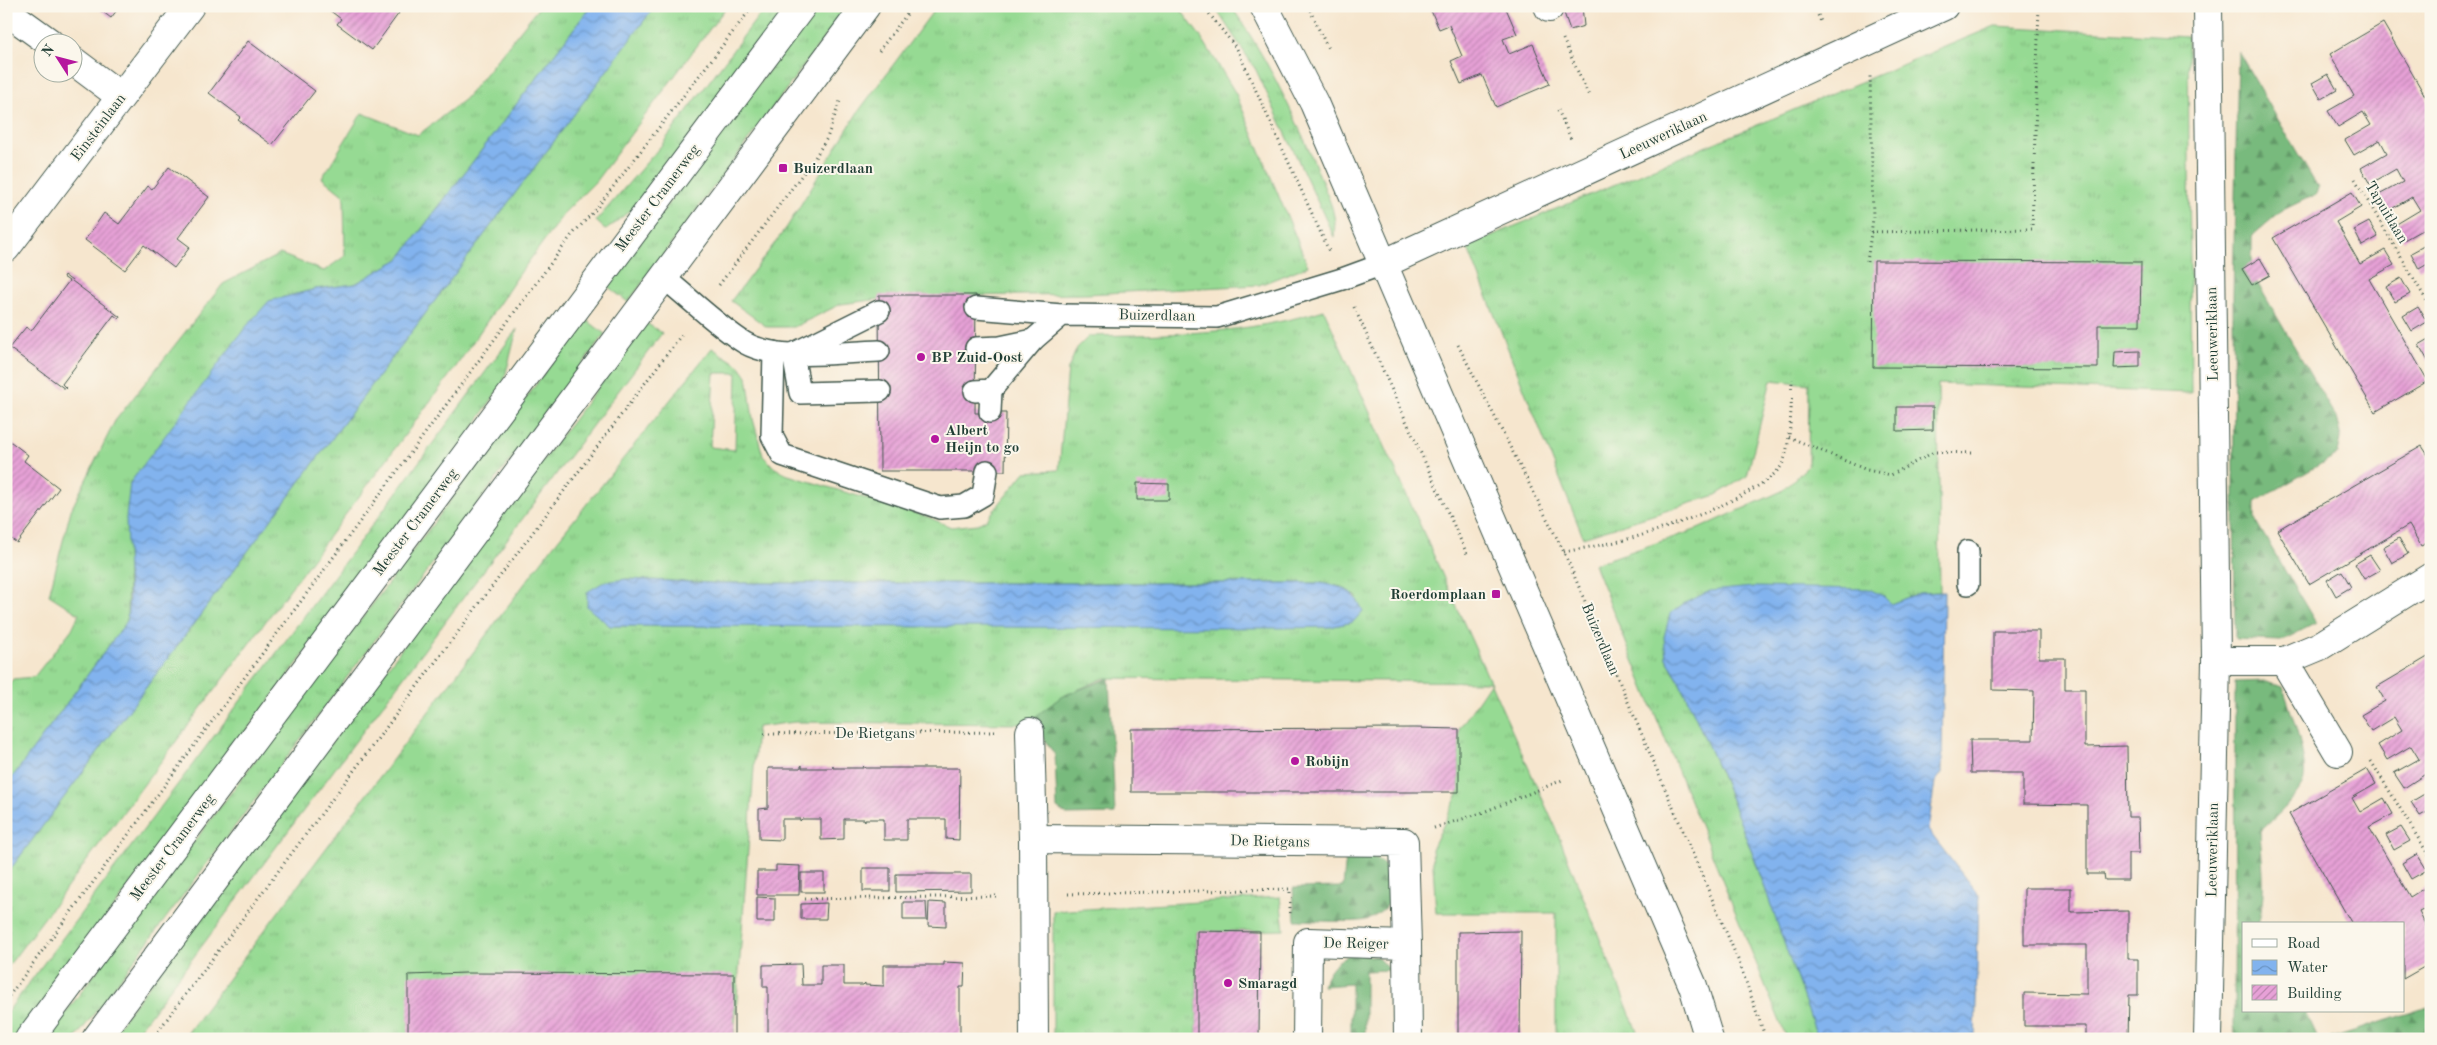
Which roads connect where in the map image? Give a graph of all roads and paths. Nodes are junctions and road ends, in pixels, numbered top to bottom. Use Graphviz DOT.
graph roads {
  1 [pos="190,6"];
  2 [pos="753,6"];
  3 [pos="802,6"];
  4 [pos="866,6"];
  5 [pos="913,6"];
  6 [pos="1203,6"];
  7 [pos="1264,6"];
  8 [pos="1944,6"];
  9 [pos="2039,6"];
  10 [pos="2208,6"];
  11 [pos="1549,7"];
  12 [pos="6,11"];
  13 [pos="35,32"];
  14 [pos="1870,41"];
  15 [pos="877,53"];
  16 [pos="82,68"];
  17 [pos="120,96"];
  18 [pos="1589,96"];
  19 [pos="841,100"];
  20 [pos="2355,179"];
  21 [pos="1871,232"];
  22 [pos="6,248"];
  23 [pos="1867,262"];
  24 [pos="1383,264"];
  25 [pos="664,278"];
  26 [pos="1342,279"];
  27 [pos="701,308"];
  28 [pos="976,308"];
  29 [pos="2431,308"];
  30 [pos="879,311"];
  31 [pos="1062,315"];
  32 [pos="1033,340"];
  33 [pos="1456,340"];
  34 [pos="976,348"];
  35 [pos="879,351"];
  36 [pos="784,353"];
  37 [pos="1792,379"];
  38 [pos="880,391"];
  39 [pos="990,412"];
  40 [pos="1789,437"];
  41 [pos="1972,453"];
  42 [pos="987,471"];
  43 [pos="1968,551"];
  44 [pos="1564,552"];
  45 [pos="1469,557"];
  46 [pos="2431,577"];
  47 [pos="1968,584"];
  48 [pos="2216,661"];
  49 [pos="2284,661"];
  50 [pos="1030,732"];
  51 [pos="764,734"];
  52 [pos="2338,752"];
  53 [pos="1561,770"];
  54 [pos="1565,779"];
  55 [pos="1569,788"];
  56 [pos="1033,839"];
  57 [pos="1404,842"];
  58 [pos="2431,860"];
  59 [pos="1033,895"];
  60 [pos="805,899"];
  61 [pos="1290,919"];
  62 [pos="1407,945"];
  63 [pos="6,1000"];
  64 [pos="29,1039"];
  65 [pos="96,1039"];
  66 [pos="152,1039"];
  67 [pos="1034,1039"];
  68 [pos="1307,1039"];
  69 [pos="1408,1039"];
  70 [pos="1709,1039"];
  71 [pos="1766,1039"];
  72 [pos="2208,1039"];
  1 -- 17 [label="street, Einsteinlaan"];
  2 -- 63 [label="path"];
  3 -- 64 [label="street, Meester Cramerweg"];
  4 -- 25 [label="street"];
  5 -- 15 [label="path"];
  6 -- 26 [label="path"];
  7 -- 24 [label="street"];
  8 -- 14 [label="street, Leeuweriklaan"];
  9 -- 21 [label="path"];
  10 -- 48 [label="street, Leeuweriklaan"];
  11 -- 18 [label="path"];
  12 -- 13 [label="street"];
  14 -- 21 [label="path"];
  14 -- 24 [label="street, Leeuweriklaan"];
  16 -- 17 [label="street"];
  17 -- 22 [label="street, Einsteinlaan"];
  19 -- 27 [label="path"];
  20 -- 29 [label="path, Tapuitlaan"];
  21 -- 23 [label="path"];
  24 -- 26 [label="lane, Buizerdlaan"];
  24 -- 70 [label="street"];
  25 -- 27 [label="lane"];
  25 -- 65 [label="street"];
  26 -- 31 [label="lane, Buizerdlaan"];
  26 -- 45 [label="path"];
  27 -- 36 [label="lane"];
  27 -- 66 [label="path"];
  28 -- 31 [label="lane, Buizerdlaan"];
  30 -- 36 [label="lane"];
  31 -- 32 [label="lane"];
  32 -- 34 [label="lane"];
  32 -- 39 [label="lane"];
  33 -- 44 [label="path, Buizerdlaan"];
  35 -- 36 [label="lane"];
  36 -- 38 [label="lane"];
  36 -- 42 [label="lane"];
  37 -- 40 [label="path"];
  40 -- 41 [label="path"];
  40 -- 44 [label="path"];
  43 -- 47 [label="lane"];
  44 -- 71 [label="path, Buizerdlaan"];
  46 -- 49 [label="street"];
  48 -- 49 [label="street"];
  48 -- 72 [label="street, Leeuweriklaan"];
  49 -- 52 [label="street"];
  50 -- 51 [label="path, De Rietgans"];
  50 -- 56 [label="street"];
  52 -- 58 [label="path"];
  53 -- 54 [label="path"];
  54 -- 55 [label="path"];
  54 -- 57 [label="path"];
  56 -- 57 [label="street, De Rietgans"];
  56 -- 59 [label="street"];
  57 -- 62 [label="street"];
  59 -- 60 [label="path"];
  59 -- 61 [label="path"];
  59 -- 67 [label="street"];
  62 -- 68 [label="street, De Reiger"];
  62 -- 69 [label="street, De Reiger"];
}
